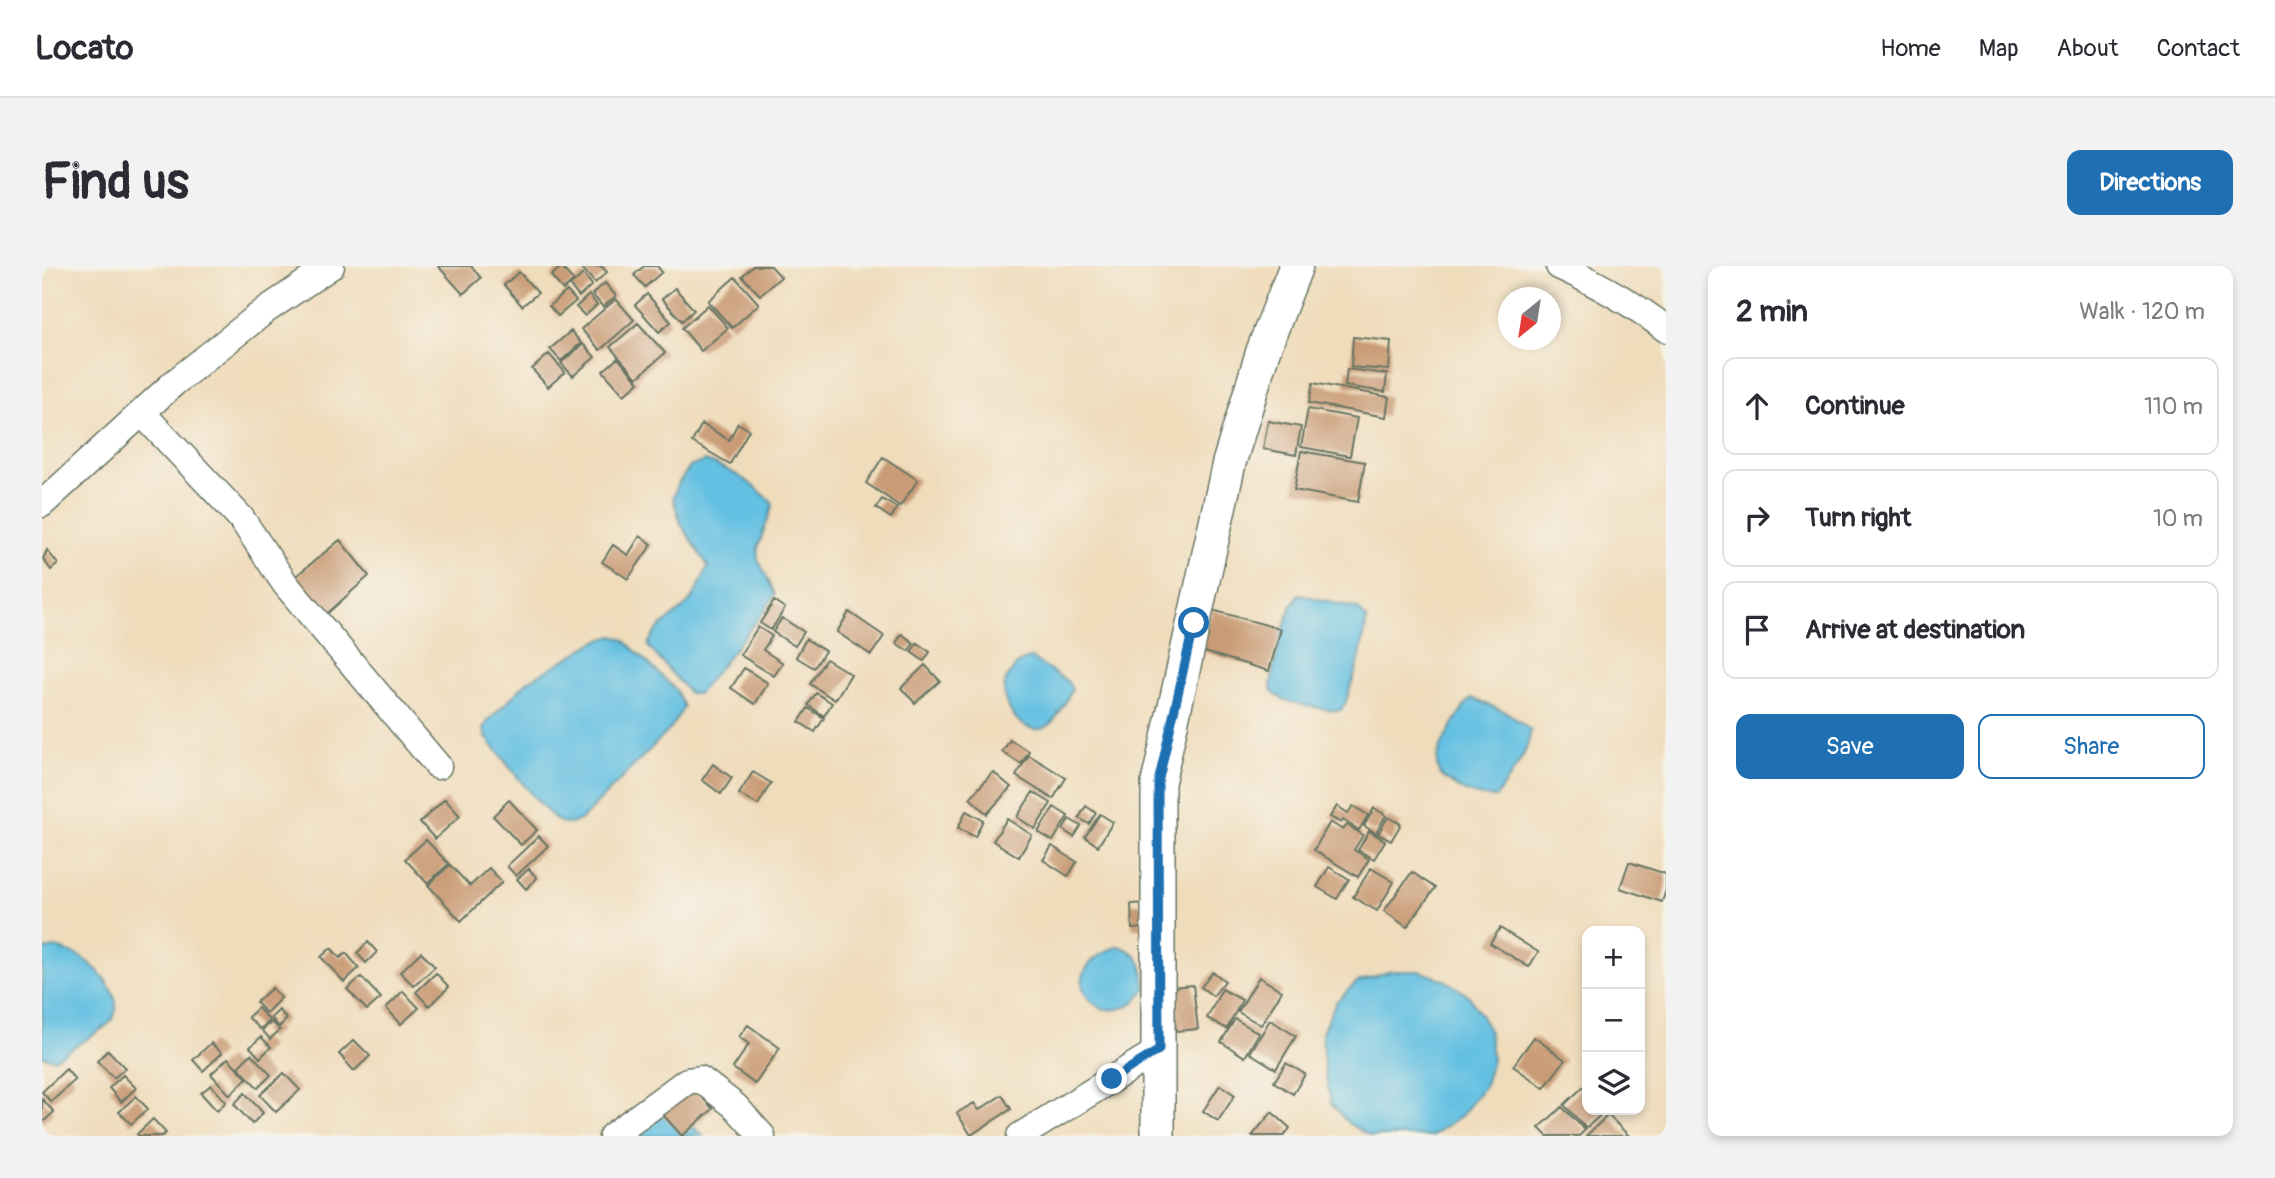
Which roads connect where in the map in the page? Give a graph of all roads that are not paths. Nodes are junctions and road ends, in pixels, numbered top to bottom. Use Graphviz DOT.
graph roads {
  1 [pos="331,266"];
  2 [pos="1296,266"];
  3 [pos="1559,266"];
  4 [pos="1666,329"];
  5 [pos="142,412"];
  6 [pos="42,504"];
  7 [pos="438,766"];
  8 [pos="1159,1050"];
  9 [pos="612,1136"];
  10 [pos="762,1136"];
  11 [pos="1020,1136"];
  12 [pos="1158,1136"];
  1 -- 5 [label="street"];
  2 -- 8 [label="street"];
  3 -- 4 [label="street"];
  5 -- 6 [label="street"];
  5 -- 7 [label="street"];
  8 -- 11 [label="street"];
  8 -- 12 [label="street"];
  9 -- 10 [label="street"];
}
